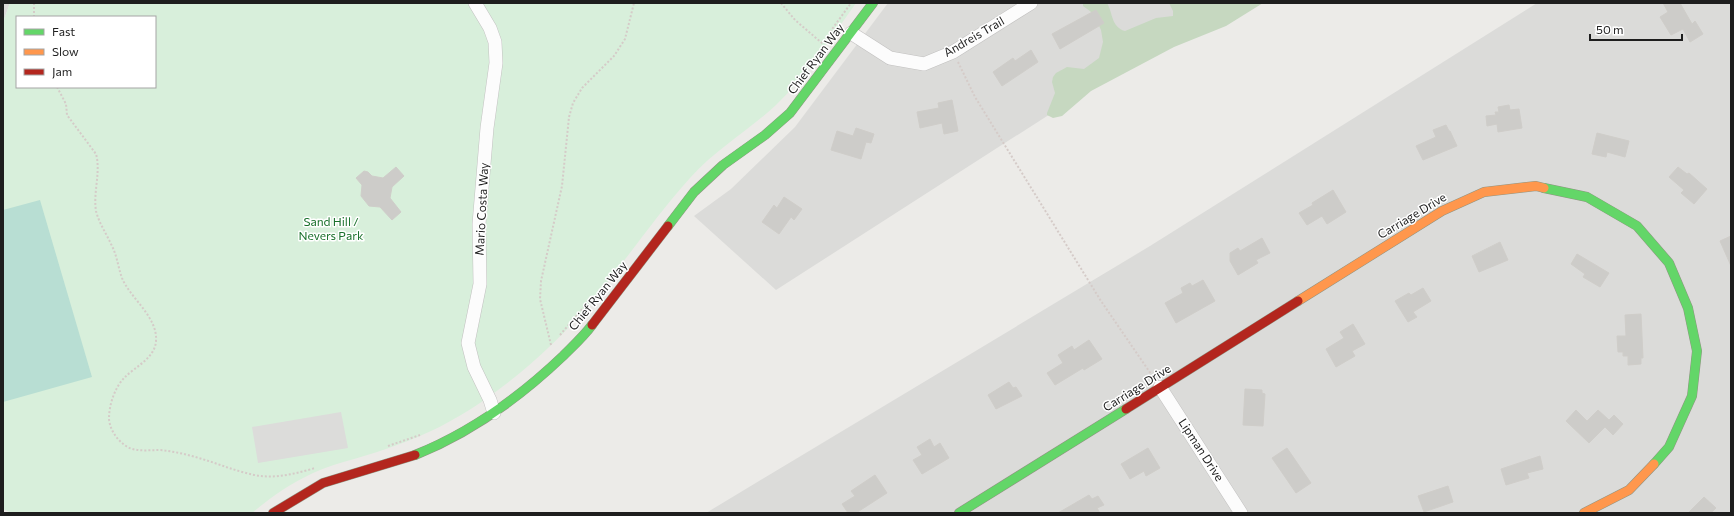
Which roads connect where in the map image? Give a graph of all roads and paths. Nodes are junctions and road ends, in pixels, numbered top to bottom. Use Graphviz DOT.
graph roads {
  1 [pos="34,3"];
  2 [pos="476,3"];
  3 [pos="634,3"];
  4 [pos="781,3"];
  5 [pos="851,3"];
  6 [pos="873,3"];
  7 [pos="1031,3"];
  8 [pos="34,16"];
  9 [pos="851,33"];
  10 [pos="823,43"];
  11 [pos="819,49"];
  12 [pos="953,52"];
  13 [pos="835,54"];
  14 [pos="58,88"];
  15 [pos="592,299"];
  16 [pos="1160,387"];
  17 [pos="494,413"];
  18 [pos="425,433"];
  19 [pos="382,448"];
  20 [pos="316,468"];
  21 [pos="273,513"];
  22 [pos="959,513"];
  23 [pos="1241,513"];
  24 [pos="1584,513"];
  1 -- 8 [label="path"];
  2 -- 17 [label="street, Mario Costa Way"];
  3 -- 15 [label="path"];
  4 -- 10 [label="path"];
  5 -- 10 [label="path"];
  6 -- 9 [label="street, Chief Ryan Way"];
  7 -- 12 [label="street, Andreis Trail"];
  9 -- 12 [label="street, Andreis Trail"];
  9 -- 13 [label="street, Chief Ryan Way"];
  10 -- 11 [label="path"];
  10 -- 13 [label="path"];
  12 -- 16 [label="path"];
  13 -- 17 [label="street, Chief Ryan Way"];
  14 -- 20 [label="path"];
  16 -- 22 [label="street, Carriage Drive"];
  16 -- 23 [label="street, Lipman Drive"];
  16 -- 24 [label="street, Carriage Drive"];
  17 -- 21 [label="street, Chief Ryan Way"];
  18 -- 19 [label="path"];
}
